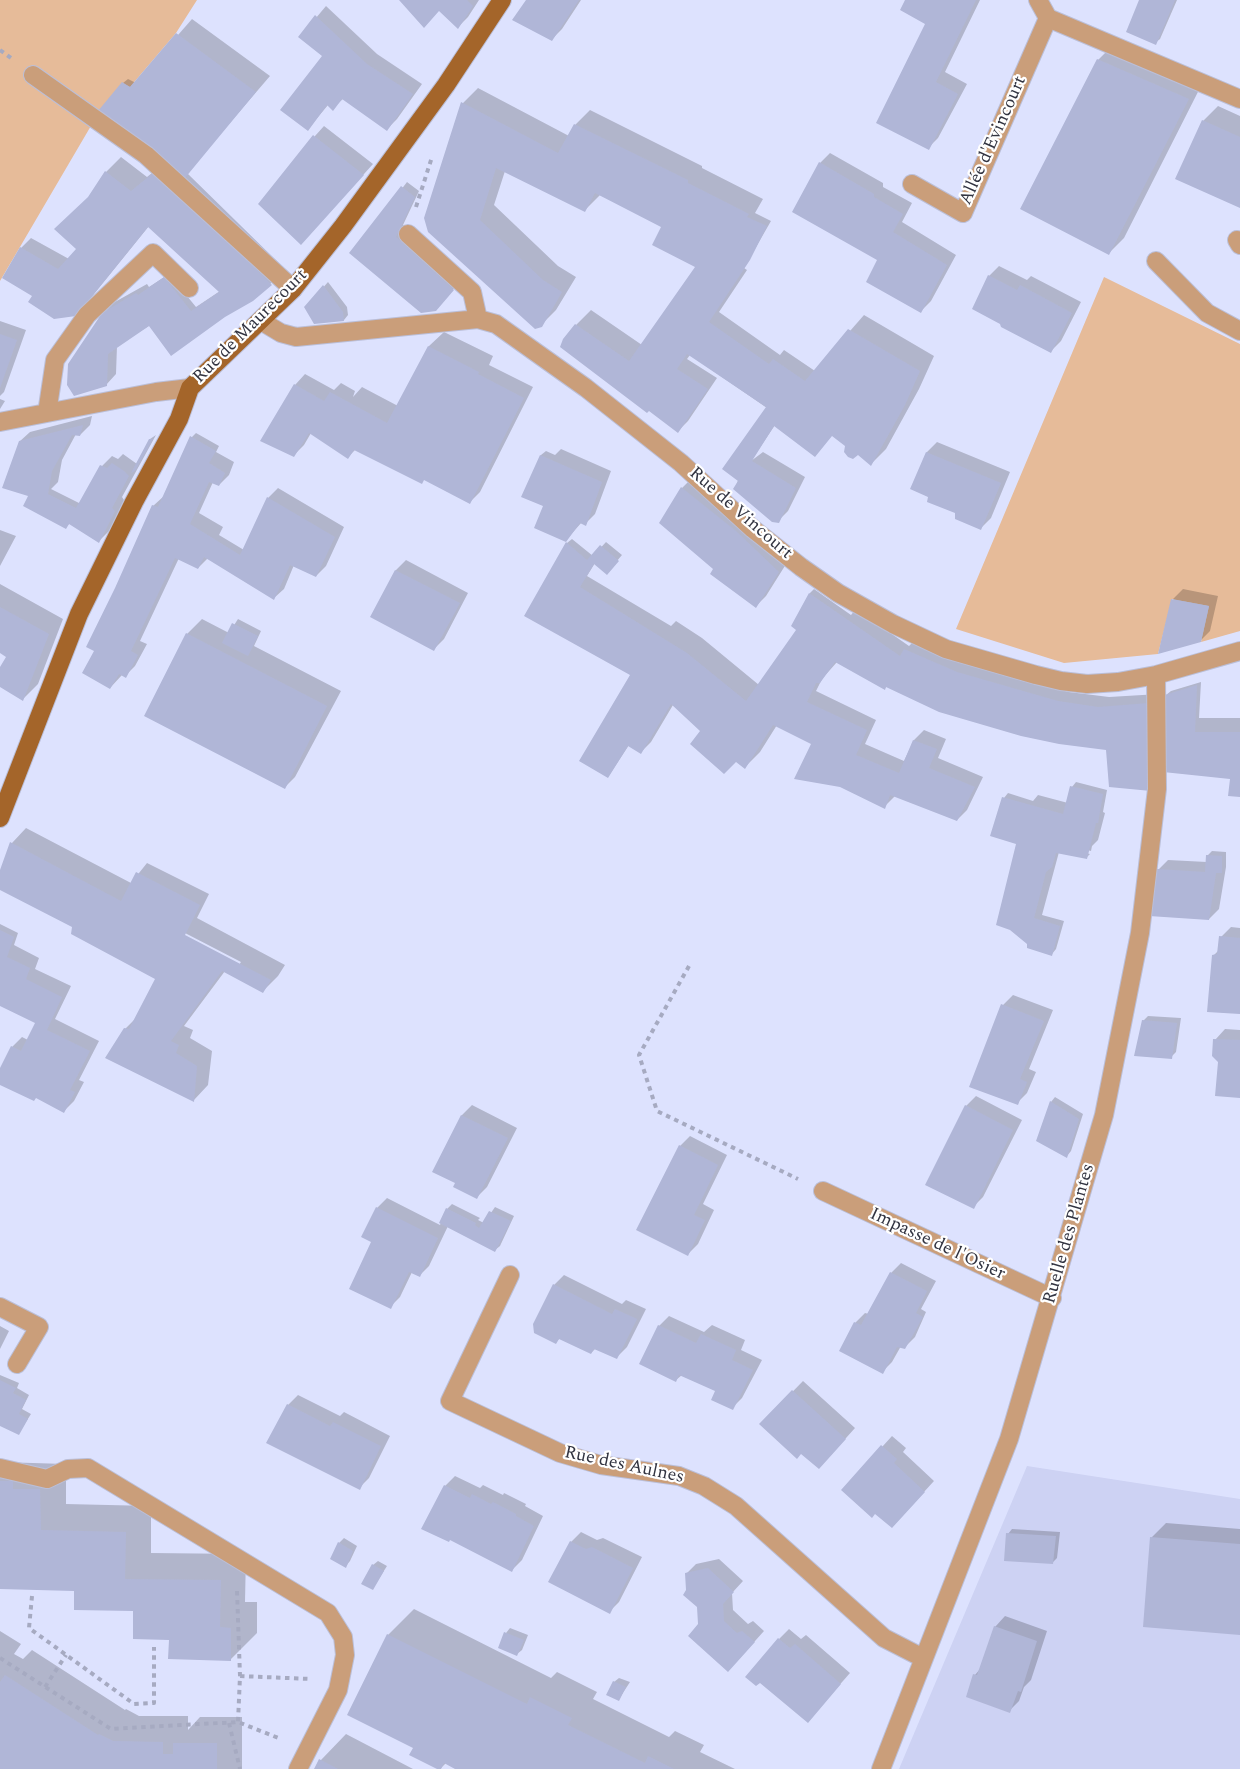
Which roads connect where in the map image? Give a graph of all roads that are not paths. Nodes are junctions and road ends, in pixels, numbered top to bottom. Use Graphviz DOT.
graph roads {
  1 [pos="502,0"];
  2 [pos="1038,0"];
  3 [pos="1048,18"];
  4 [pos="33,75"];
  5 [pos="1240,99"];
  6 [pos="912,184"];
  7 [pos="408,234"];
  8 [pos="1156,261"];
  9 [pos="189,288"];
  10 [pos="293,289"];
  11 [pos="478,319"];
  12 [pos="261,321"];
  13 [pos="1240,331"];
  14 [pos="190,388"];
  15 [pos="47,413"];
  16 [pos="0,423"];
  17 [pos="1240,651"];
  18 [pos="1155,675"];
  19 [pos="0,818"];
  20 [pos="823,1191"];
  21 [pos="510,1275"];
  22 [pos="1052,1298"];
  23 [pos="0,1307"];
  24 [pos="17,1365"];
  25 [pos="0,1468"];
  26 [pos="923,1658"];
  27 [pos="298,1769"];
  28 [pos="881,1769"];
  1 -- 10 [label="main road, Rue de Maurecourt"];
  2 -- 3 [label="street"];
  3 -- 5 [label="street"];
  3 -- 6 [label="street, Allée d'Evincourt"];
  4 -- 10 [label="street"];
  7 -- 11 [label="street"];
  8 -- 13 [label="street"];
  9 -- 15 [label="street"];
  10 -- 12 [label="main road, Rue de Maurecourt"];
  11 -- 12 [label="street, Rue de Vincourt"];
  11 -- 18 [label="street, Rue de Vincourt"];
  12 -- 14 [label="main road, Rue de Maurecourt"];
  14 -- 15 [label="street"];
  14 -- 19 [label="main road, Rue de Maurecourt"];
  15 -- 16 [label="street"];
  17 -- 18 [label="street, Rue de Vincourt"];
  18 -- 22 [label="street, Ruelle des Plantes"];
  20 -- 22 [label="street, Impasse de l'Osier"];
  21 -- 26 [label="street, Rue des Aulnes"];
  22 -- 26 [label="street, Ruelle des Plantes"];
  23 -- 24 [label="street"];
  25 -- 27 [label="street"];
  26 -- 28 [label="street, Ruelle des Plantes"];
}
